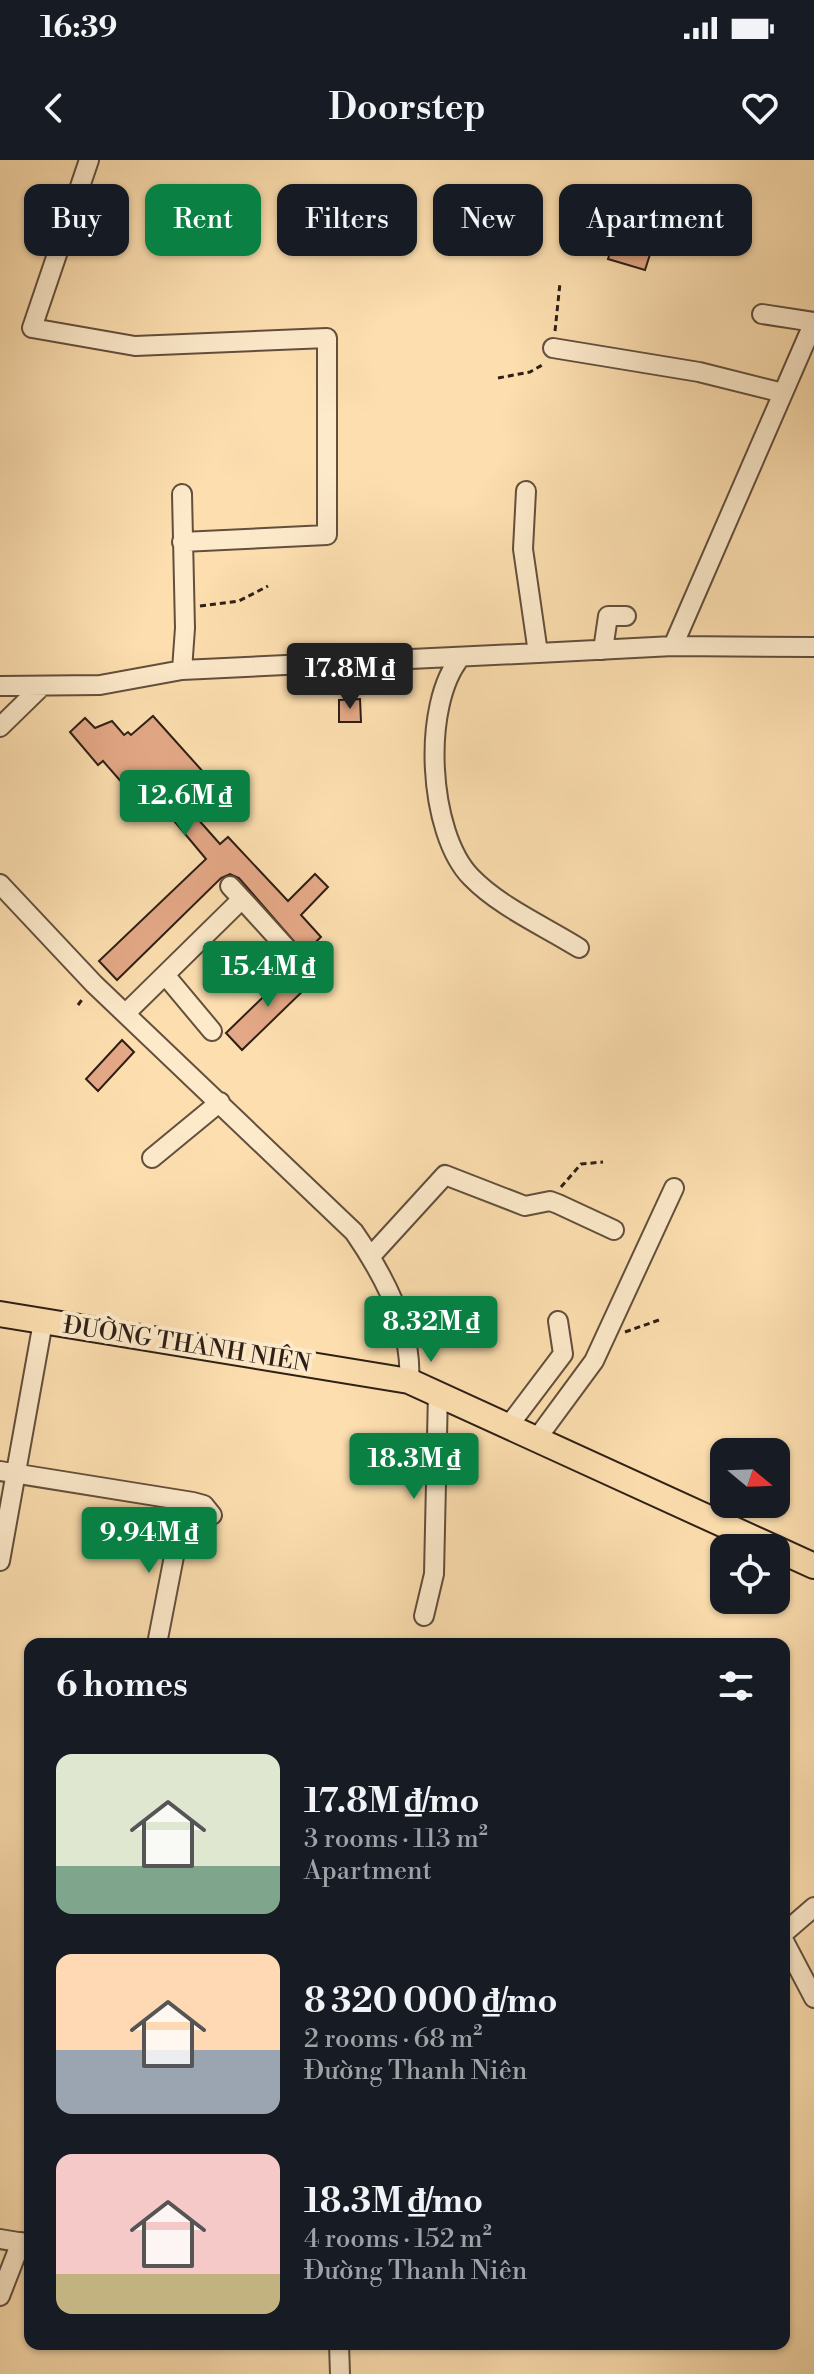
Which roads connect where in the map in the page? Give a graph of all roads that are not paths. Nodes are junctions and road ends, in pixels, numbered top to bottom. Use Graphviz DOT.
graph roads {
  1 [pos="89,160"];
  2 [pos="762,314"];
  3 [pos="814,322"];
  4 [pos="553,348"];
  5 [pos="795,365"];
  6 [pos="814,370"];
  7 [pos="783,393"];
  8 [pos="526,491"];
  9 [pos="182,494"];
  10 [pos="182,542"];
  11 [pos="626,616"];
  12 [pos="673,646"];
  13 [pos="814,647"];
  14 [pos="603,650"];
  15 [pos="538,653"];
  16 [pos="461,657"];
  17 [pos="182,670"];
  18 [pos="0,686"];
  19 [pos="42,686"];
  20 [pos="0,727"];
  21 [pos="0,884"];
  22 [pos="579,948"];
  23 [pos="292,954"];
  24 [pos="166,976"];
  25 [pos="127,1012"];
  26 [pos="212,1031"];
  27 [pos="220,1102"];
  28 [pos="152,1158"];
  29 [pos="674,1188"];
  30 [pos="614,1230"];
  31 [pos="371,1256"];
  32 [pos="0,1314"];
  33 [pos="558,1321"];
  34 [pos="43,1322"];
  35 [pos="409,1381"];
  36 [pos="438,1392"];
  37 [pos="510,1424"];
  38 [pos="538,1437"];
  39 [pos="7,1473"];
  40 [pos="180,1502"];
  41 [pos="212,1515"];
  42 [pos="0,1561"];
  43 [pos="814,1566"];
  44 [pos="424,1616"];
  45 [pos="158,1638"];
  46 [pos="814,1907"];
  47 [pos="790,1928"];
  48 [pos="790,1952"];
  49 [pos="814,1998"];
  50 [pos="0,2239"];
  51 [pos="24,2243"];
  52 [pos="24,2245"];
  53 [pos="0,2296"];
  54 [pos="339,2350"];
  55 [pos="340,2374"];
  1 -- 10 [label="street"];
  2 -- 3 [label="street"];
  3 -- 5 [label="street"];
  4 -- 7 [label="street"];
  5 -- 6 [label="street"];
  5 -- 7 [label="street"];
  7 -- 12 [label="street"];
  8 -- 15 [label="street"];
  9 -- 10 [label="street"];
  10 -- 17 [label="street"];
  11 -- 14 [label="street"];
  12 -- 13 [label="street"];
  12 -- 14 [label="street"];
  14 -- 15 [label="street"];
  15 -- 16 [label="street"];
  16 -- 17 [label="street"];
  16 -- 22 [label="street"];
  17 -- 19 [label="street"];
  18 -- 19 [label="street"];
  19 -- 20 [label="street"];
  21 -- 25 [label="street"];
  23 -- 24 [label="street"];
  24 -- 25 [label="street"];
  24 -- 26 [label="street"];
  25 -- 27 [label="street"];
  27 -- 28 [label="street"];
  27 -- 31 [label="street"];
  29 -- 38 [label="street"];
  30 -- 31 [label="street"];
  31 -- 35 [label="street"];
  32 -- 34 [label="main road, ĐƯỜNG THANH NIÊN"];
  33 -- 37 [label="street"];
  34 -- 35 [label="main road, ĐƯỜNG THANH NIÊN"];
  34 -- 39 [label="street"];
  35 -- 36 [label="main road, ĐƯỜNG THANH NIÊN"];
  36 -- 37 [label="main road, ĐƯỜNG THANH NIÊN"];
  36 -- 44 [label="street"];
  37 -- 38 [label="main road, ĐƯỜNG THANH NIÊN"];
  38 -- 43 [label="main road, ĐƯỜNG THANH NIÊN"];
  39 -- 40 [label="street"];
  39 -- 42 [label="street"];
  40 -- 41 [label="street"];
  40 -- 45 [label="street"];
  46 -- 47 [label="street"];
  48 -- 49 [label="street"];
  50 -- 51 [label="street"];
  52 -- 53 [label="street"];
  54 -- 55 [label="street"];
}
